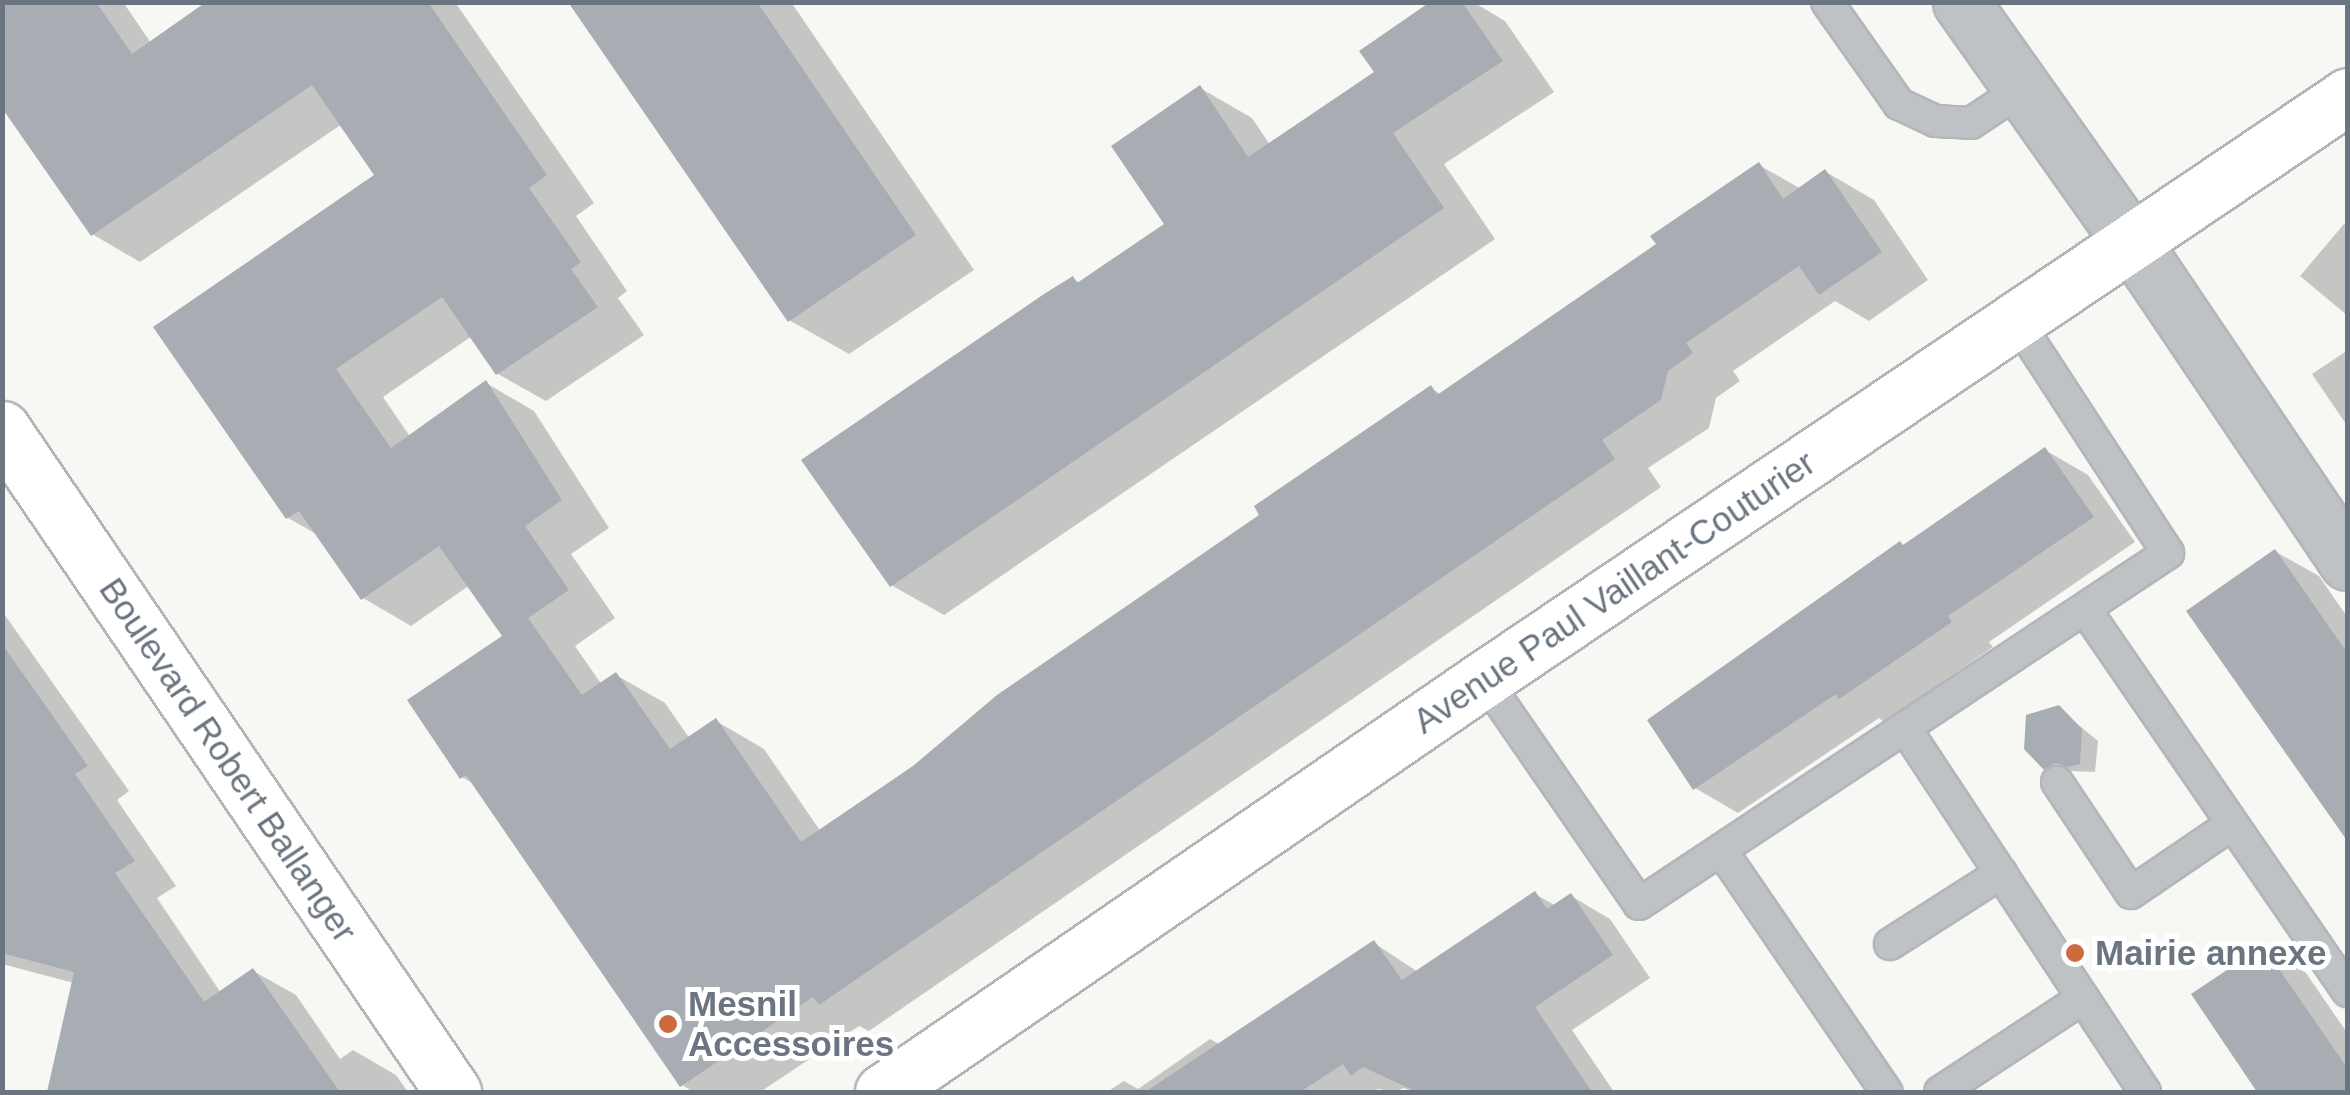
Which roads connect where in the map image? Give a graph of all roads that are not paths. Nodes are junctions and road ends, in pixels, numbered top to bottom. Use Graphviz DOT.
graph roads {
  1 [pos="1827,2"];
  2 [pos="1960,2"];
  3 [pos="2022,89"];
  4 [pos="2348,96"];
  5 [pos="2132,243"];
  6 [pos="2016,320"];
  7 [pos="2,428"];
  8 [pos="2348,562"];
  9 [pos="2084,609"];
  10 [pos="1484,680"];
  11 [pos="1905,728"];
  12 [pos="2057,782"];
  13 [pos="2232,824"];
  14 [pos="1721,850"];
  15 [pos="2001,873"];
  16 [pos="1890,944"];
  17 [pos="2348,991"];
  18 [pos="2083,998"];
  19 [pos="453,1092"];
  20 [pos="883,1092"];
  21 [pos="1887,1092"];
  22 [pos="1940,1092"];
  23 [pos="2145,1092"];
  1 -- 3 [label="lane"];
  2 -- 3 [label="street"];
  3 -- 5 [label="street"];
  4 -- 5 [label="street, Avenue Paul Vaillant-Couturier"];
  5 -- 6 [label="street, Avenue Paul Vaillant-Couturier"];
  5 -- 8 [label="street"];
  6 -- 9 [label="lane"];
  6 -- 10 [label="street, Avenue Paul Vaillant-Couturier"];
  7 -- 19 [label="street, Boulevard Robert Ballanger"];
  9 -- 11 [label="lane"];
  9 -- 13 [label="lane"];
  10 -- 14 [label="lane"];
  10 -- 20 [label="street, Avenue Paul Vaillant-Couturier"];
  11 -- 14 [label="lane"];
  11 -- 15 [label="lane"];
  12 -- 13 [label="lane"];
  13 -- 17 [label="lane"];
  14 -- 21 [label="lane"];
  15 -- 16 [label="lane"];
  15 -- 18 [label="lane"];
  18 -- 22 [label="lane"];
  18 -- 23 [label="lane"];
}
